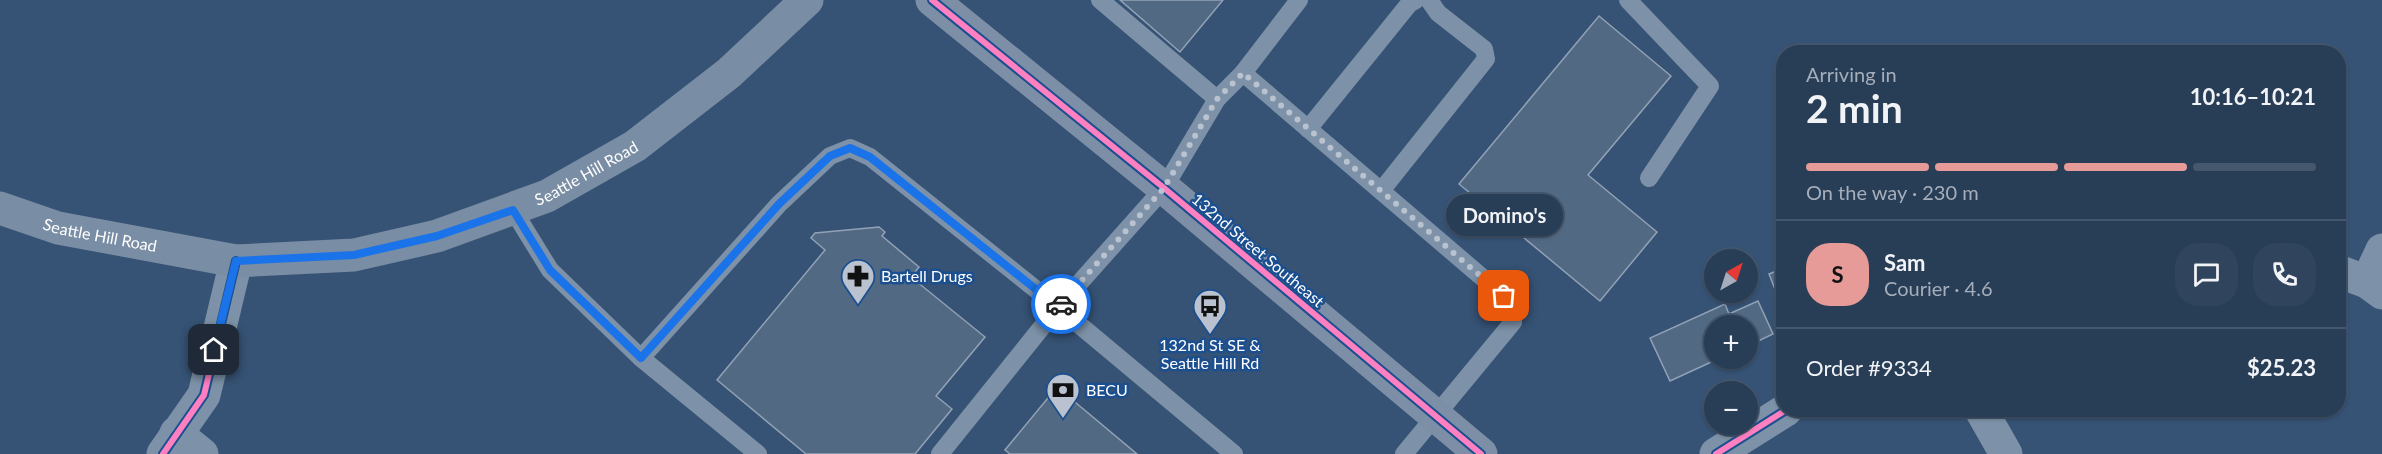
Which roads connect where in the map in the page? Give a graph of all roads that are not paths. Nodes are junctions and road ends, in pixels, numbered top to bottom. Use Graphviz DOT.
graph roads {
  1 [pos="807,0"];
  2 [pos="932,0"];
  3 [pos="1100,0"];
  4 [pos="1299,0"];
  5 [pos="1416,0"];
  6 [pos="1428,0"];
  7 [pos="1628,0"];
  8 [pos="1243,73"];
  9 [pos="1217,99"];
  10 [pos="1308,129"];
  11 [pos="1649,178"];
  12 [pos="1164,188"];
  13 [pos="1381,191"];
  14 [pos="0,208"];
  15 [pos="513,210"];
  16 [pos="2382,250"];
  17 [pos="236,261"];
  18 [pos="2362,282"];
  19 [pos="1058,307"];
  20 [pos="641,358"];
  21 [pos="1435,416"];
  22 [pos="1776,416"];
  23 [pos="1985,417"];
  24 [pos="170,443"];
  25 [pos="1223,451"];
  26 [pos="202,454"];
  27 [pos="758,454"];
  28 [pos="940,454"];
  29 [pos="1404,454"];
  30 [pos="1481,454"];
  31 [pos="1716,454"];
  32 [pos="2006,454"];
  1 -- 15 [label="main road, Seattle Hill Road"];
  2 -- 12 [label="main road, 132nd Street Southeast"];
  3 -- 9 [label="lane"];
  4 -- 8 [label="lane"];
  5 -- 10 [label="lane"];
  6 -- 13 [label="lane"];
  7 -- 11 [label="lane"];
  8 -- 9 [label="lane"];
  8 -- 10 [label="lane"];
  9 -- 12 [label="lane"];
  10 -- 13 [label="lane"];
  12 -- 19 [label="lane"];
  12 -- 21 [label="main road, 132nd Street Southeast"];
  13 -- 21 [label="lane"];
  14 -- 17 [label="main road, Seattle Hill Road"];
  15 -- 17 [label="main road, Seattle Hill Road"];
  15 -- 20 [label="lane"];
  16 -- 18 [label="street"];
  17 -- 24 [label="street"];
  19 -- 20 [label="lane"];
  19 -- 25 [label="lane"];
  19 -- 28 [label="lane"];
  20 -- 27 [label="lane"];
  21 -- 29 [label="lane"];
  21 -- 30 [label="main road, 132nd Street Southeast"];
  22 -- 31 [label="street"];
  23 -- 32 [label="street"];
  24 -- 26 [label="street"];
}
